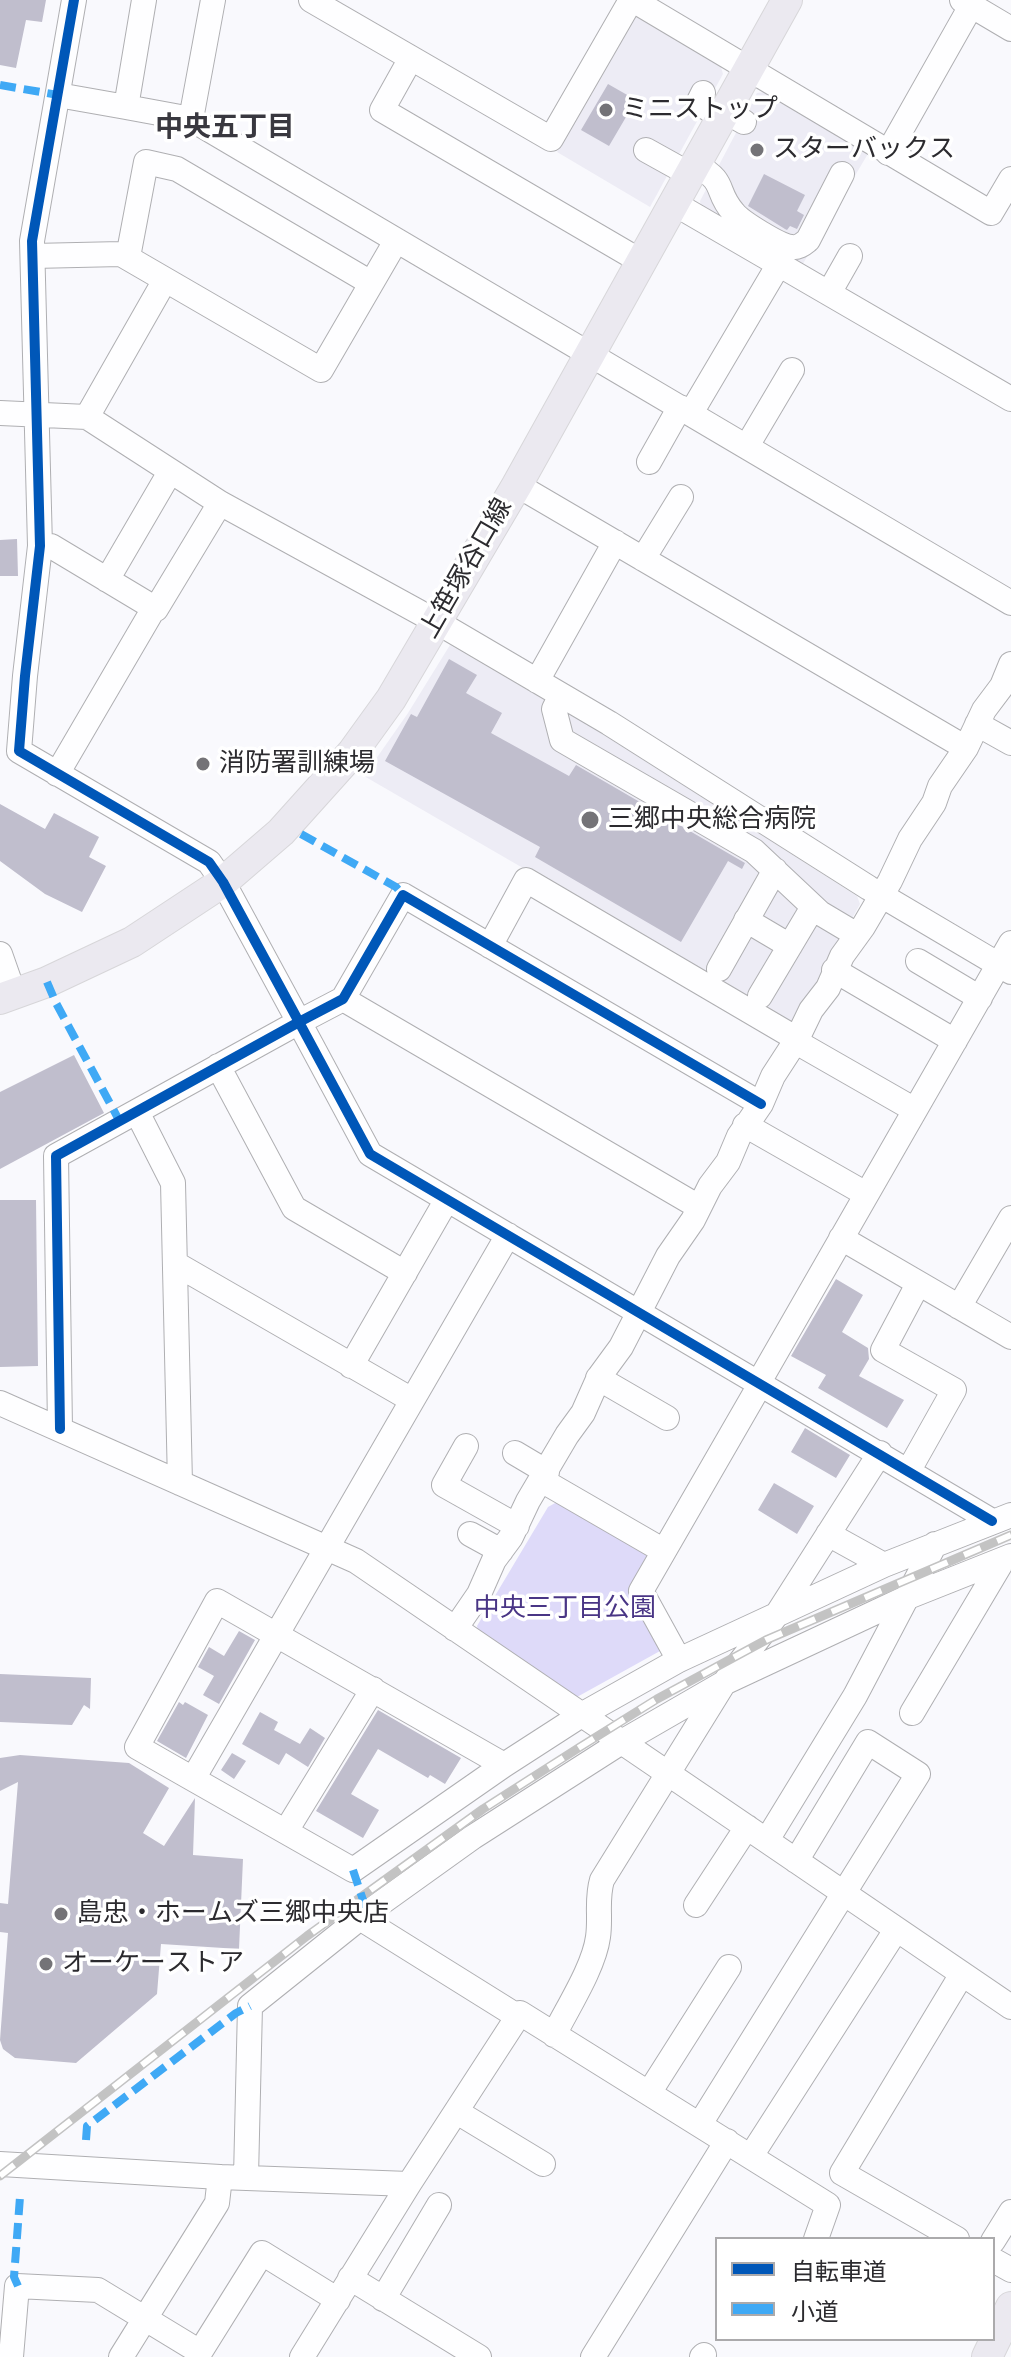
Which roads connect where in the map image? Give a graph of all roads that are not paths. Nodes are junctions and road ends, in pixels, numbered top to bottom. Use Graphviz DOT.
graph roads {
  1 [pos="74,0"];
  2 [pos="144,0"];
  3 [pos="213,0"];
  4 [pos="311,0"];
  5 [pos="632,0"];
  6 [pos="787,0"];
  7 [pos="966,3"];
  8 [pos="1011,29"];
  9 [pos="411,58"];
  10 [pos="747,69"];
  11 [pos="58,95"];
  12 [pos="126,107"];
  13 [pos="191,119"];
  14 [pos="888,153"];
  15 [pos="655,162"];
  16 [pos="694,170"];
  17 [pos="842,174"];
  18 [pos="1011,179"];
  19 [pos="675,204"];
  20 [pos="1001,218"];
  21 [pos="396,241"];
  22 [pos="33,256"];
  23 [pos="850,256"];
  24 [pos="128,257"];
  25 [pos="642,262"];
  26 [pos="779,264"];
  27 [pos="165,280"];
  28 [pos="371,283"];
  29 [pos="829,293"];
  30 [pos="590,353"];
  31 [pos="792,370"];
  32 [pos="1011,399"];
  33 [pos="686,410"];
  34 [pos="0,413"];
  35 [pos="35,414"];
  36 [pos="87,417"];
  37 [pos="747,446"];
  38 [pos="649,462"];
  39 [pos="170,472"];
  40 [pos="517,485"];
  41 [pos="681,497"];
  42 [pos="220,503"];
  43 [pos="615,542"];
  44 [pos="40,546"];
  45 [pos="643,559"];
  46 [pos="107,580"];
  47 [pos="1011,603"];
  48 [pos="154,608"];
  49 [pos="437,622"];
  50 [pos="1011,664"];
  51 [pos="25,676"];
  52 [pos="0,677"];
  53 [pos="537,681"];
  54 [pos="561,695"];
  55 [pos="977,724"];
  56 [pos="1011,743"];
  57 [pos="966,748"];
  58 [pos="57,774"];
  59 [pos="775,870"];
  60 [pos="223,882"];
  61 [pos="881,895"];
  62 [pos="813,907"];
  63 [pos="746,920"];
  64 [pos="857,935"];
  65 [pos="1011,943"];
  66 [pos="490,946"];
  67 [pos="790,946"];
  68 [pos="0,954"];
  69 [pos="918,961"];
  70 [pos="719,969"];
  71 [pos="1005,969"];
  72 [pos="834,970"];
  73 [pos="7,996"];
  74 [pos="760,996"];
  75 [pos="980,998"];
  76 [pos="343,999"];
  77 [pos="299,1022"];
  78 [pos="797,1039"];
  79 [pos="955,1041"];
  80 [pos="218,1066"];
  81 [pos="761,1104"];
  82 [pos="915,1110"];
  83 [pos="137,1112"];
  84 [pos="745,1125"];
  85 [pos="866,1194"];
  86 [pos="446,1201"];
  87 [pos="699,1207"];
  88 [pos="1011,1218"];
  89 [pos="508,1235"];
  90 [pos="841,1238"];
  91 [pos="176,1264"];
  92 [pos="405,1273"];
  93 [pos="918,1284"];
  94 [pos="959,1307"];
  95 [pos="639,1311"];
  96 [pos="1011,1337"];
  97 [pos="351,1366"];
  98 [pos="598,1378"];
  99 [pos="760,1383"];
  100 [pos="412,1400"];
  101 [pos="0,1403"];
  102 [pos="667,1418"];
  103 [pos="60,1429"];
  104 [pos="466,1446"];
  105 [pos="515,1453"];
  106 [pos="880,1453"];
  107 [pos="909,1470"];
  108 [pos="545,1476"];
  109 [pos="180,1483"];
  110 [pos="1004,1516"];
  111 [pos="517,1526"];
  112 [pos="470,1534"];
  113 [pos="828,1534"];
  114 [pos="935,1544"];
  115 [pos="327,1547"];
  116 [pos="501,1551"];
  117 [pos="664,1551"];
  118 [pos="1009,1558"];
  119 [pos="884,1565"];
  120 [pos="908,1597"];
  121 [pos="778,1613"];
  122 [pos="455,1629"];
  123 [pos="277,1634"];
  124 [pos="679,1660"];
  125 [pos="724,1683"];
  126 [pos="373,1689"];
  127 [pos="912,1713"];
  128 [pos="583,1714"];
  129 [pos="620,1743"];
  130 [pos="504,1765"];
  131 [pos="669,1774"];
  132 [pos="193,1779"];
  133 [pos="286,1831"];
  134 [pos="757,1834"];
  135 [pos="796,1861"];
  136 [pos="845,1894"];
  137 [pos="696,1905"];
  138 [pos="360,1918"];
  139 [pos="896,1930"];
  140 [pos="729,1967"];
  141 [pos="962,1974"];
  142 [pos="1011,2007"];
  143 [pos="517,2016"];
  144 [pos="554,2035"];
  145 [pos="649,2093"];
  146 [pos="457,2112"];
  147 [pos="700,2124"];
  148 [pos="727,2141"];
  149 [pos="751,2156"];
  150 [pos="0,2164"];
  151 [pos="543,2164"];
  152 [pos="220,2177"];
  153 [pos="246,2177"];
  154 [pos="409,2184"];
  155 [pos="439,2205"];
  156 [pos="1011,2212"];
  157 [pos="817,2237"];
  158 [pos="954,2237"];
  159 [pos="995,2238"];
  160 [pos="350,2278"];
  161 [pos="383,2299"];
  162 [pos="338,2300"];
  163 [pos="1011,2307"];
  164 [pos="146,2318"];
  165 [pos="995,2333"];
  166 [pos="198,2354"];
  167 [pos="11,2357"];
  168 [pos="121,2357"];
  169 [pos="302,2357"];
  170 [pos="479,2357"];
  171 [pos="593,2357"];
  1 -- 11 [label="street"];
  2 -- 12 [label="street"];
  3 -- 13 [label="street"];
  4 -- 9 [label="street"];
  5 -- 9 [label="street"];
  5 -- 10 [label="street"];
  6 -- 10 [label="main road, 上笹塚谷口線"];
  7 -- 8 [label="street"];
  7 -- 14 [label="street"];
  9 -- 25 [label="street"];
  10 -- 14 [label="street"];
  10 -- 16 [label="main road, 上笹塚谷口線"];
  11 -- 12 [label="street"];
  11 -- 22 [label="street"];
  12 -- 13 [label="street"];
  13 -- 21 [label="street"];
  14 -- 20 [label="street"];
  15 -- 16 [label="street"];
  16 -- 17 [label="street"];
  16 -- 19 [label="main road, 上笹塚谷口線"];
  18 -- 20 [label="street"];
  19 -- 25 [label="main road, 上笹塚谷口線"];
  19 -- 26 [label="street"];
  21 -- 28 [label="street"];
  21 -- 30 [label="street"];
  22 -- 24 [label="street"];
  22 -- 35 [label="street"];
  23 -- 29 [label="street"];
  24 -- 27 [label="street"];
  24 -- 28 [label="street"];
  25 -- 30 [label="main road, 上笹塚谷口線"];
  26 -- 29 [label="street"];
  26 -- 33 [label="street"];
  27 -- 28 [label="street"];
  27 -- 36 [label="street"];
  29 -- 32 [label="street"];
  30 -- 33 [label="street"];
  30 -- 40 [label="main road, 上笹塚谷口線"];
  31 -- 37 [label="street"];
  33 -- 37 [label="street"];
  33 -- 38 [label="street"];
  34 -- 35 [label="street"];
  35 -- 36 [label="street"];
  35 -- 44 [label="street"];
  36 -- 39 [label="street"];
  37 -- 47 [label="street"];
  39 -- 42 [label="street"];
  39 -- 46 [label="street"];
  40 -- 43 [label="street"];
  40 -- 49 [label="main road, 上笹塚谷口線"];
  41 -- 45 [label="street"];
  42 -- 48 [label="street"];
  42 -- 49 [label="street"];
  43 -- 45 [label="street"];
  43 -- 53 [label="street"];
  44 -- 46 [label="street"];
  44 -- 51 [label="street"];
  45 -- 57 [label="street"];
  46 -- 48 [label="street"];
  48 -- 58 [label="street"];
  49 -- 53 [label="street"];
  49 -- 60 [label="main road, 上笹塚谷口線"];
  50 -- 55 [label="street"];
  51 -- 52 [label="street"];
  51 -- 58 [label="street"];
  53 -- 54 [label="street"];
  54 -- 59 [label="street"];
  54 -- 61 [label="street"];
  55 -- 56 [label="street"];
  55 -- 57 [label="street"];
  57 -- 61 [label="street"];
  58 -- 60 [label="street"];
  59 -- 62 [label="street"];
  59 -- 63 [label="street"];
  60 -- 73 [label="main road, 上笹塚谷口線"];
  60 -- 77 [label="street"];
  61 -- 64 [label="street"];
  61 -- 71 [label="street"];
  62 -- 64 [label="street"];
  62 -- 67 [label="street"];
  63 -- 67 [label="street"];
  63 -- 70 [label="street"];
  64 -- 72 [label="street"];
  65 -- 71 [label="street"];
  66 -- 76 [label="street"];
  66 -- 78 [label="street"];
  66 -- 81 [label="street"];
  67 -- 74 [label="street"];
  68 -- 73 [label="street"];
  69 -- 75 [label="street"];
  71 -- 75 [label="street"];
  72 -- 78 [label="street"];
  72 -- 79 [label="street"];
  75 -- 79 [label="street"];
  76 -- 77 [label="street"];
  76 -- 87 [label="street"];
  77 -- 80 [label="street"];
  77 -- 86 [label="street"];
  78 -- 81 [label="street"];
  78 -- 82 [label="street"];
  79 -- 82 [label="street"];
  80 -- 83 [label="street"];
  80 -- 92 [label="street"];
  81 -- 84 [label="street"];
  82 -- 85 [label="street"];
  83 -- 91 [label="street"];
  83 -- 103 [label="street"];
  84 -- 85 [label="street"];
  84 -- 87 [label="street"];
  85 -- 90 [label="street"];
  86 -- 89 [label="street"];
  86 -- 92 [label="street"];
  87 -- 95 [label="street"];
  88 -- 94 [label="street"];
  89 -- 95 [label="street"];
  89 -- 100 [label="street"];
  90 -- 93 [label="street"];
  90 -- 99 [label="street"];
  91 -- 97 [label="street"];
  91 -- 109 [label="street"];
  92 -- 97 [label="street"];
  93 -- 94 [label="street"];
  93 -- 107 [label="street"];
  94 -- 96 [label="street"];
  95 -- 98 [label="street"];
  95 -- 99 [label="street"];
  97 -- 100 [label="street"];
  98 -- 102 [label="street"];
  98 -- 108 [label="street"];
  99 -- 106 [label="street"];
  99 -- 117 [label="street"];
  100 -- 115 [label="street"];
  101 -- 103 [label="street"];
  103 -- 109 [label="street"];
  104 -- 111 [label="street"];
  105 -- 108 [label="street"];
  106 -- 107 [label="street"];
  106 -- 113 [label="street"];
  107 -- 110 [label="street"];
  108 -- 111 [label="street"];
  108 -- 117 [label="street"];
  109 -- 115 [label="street"];
  110 -- 114 [label="street"];
  110 -- 118 [label="street"];
  111 -- 116 [label="street"];
  112 -- 116 [label="street"];
  113 -- 119 [label="street"];
  113 -- 121 [label="street"];
  114 -- 119 [label="street"];
  114 -- 120 [label="street"];
  115 -- 122 [label="street"];
  115 -- 123 [label="street"];
  116 -- 122 [label="street"];
  117 -- 124 [label="street"];
  118 -- 120 [label="street"];
  118 -- 127 [label="street"];
  119 -- 121 [label="street"];
  120 -- 125 [label="street"];
  120 -- 134 [label="street"];
  121 -- 124 [label="street"];
  121 -- 125 [label="street"];
  122 -- 128 [label="street"];
  123 -- 126 [label="street"];
  123 -- 132 [label="street"];
  123 -- 132 [label="street"];
  124 -- 128 [label="street"];
  125 -- 129 [label="street"];
  125 -- 131 [label="street"];
  126 -- 130 [label="street"];
  126 -- 133 [label="street"];
  128 -- 129 [label="street"];
  128 -- 130 [label="street"];
  129 -- 131 [label="street"];
  129 -- 138 [label="street"];
  130 -- 133 [label="street"];
  131 -- 134 [label="street"];
  131 -- 144 [label="street"];
  132 -- 133 [label="street"];
  134 -- 135 [label="street"];
  134 -- 137 [label="street"];
  135 -- 136 [label="street"];
  135 -- 136 [label="street"];
  136 -- 139 [label="street"];
  136 -- 147 [label="street"];
  138 -- 143 [label="street"];
  138 -- 153 [label="street"];
  139 -- 141 [label="street"];
  139 -- 149 [label="street"];
  140 -- 145 [label="street"];
  141 -- 142 [label="street"];
  141 -- 158 [label="street"];
  143 -- 144 [label="street"];
  143 -- 146 [label="street"];
  144 -- 145 [label="street"];
  145 -- 147 [label="street"];
  146 -- 151 [label="street"];
  146 -- 154 [label="street"];
  147 -- 148 [label="street"];
  148 -- 149 [label="street"];
  148 -- 171 [label="street"];
  149 -- 157 [label="street"];
  150 -- 152 [label="street"];
  152 -- 153 [label="street"];
  152 -- 164 [label="street"];
  153 -- 154 [label="street"];
  154 -- 160 [label="street"];
  155 -- 161 [label="street"];
  156 -- 159 [label="street"];
  160 -- 161 [label="street"];
  160 -- 162 [label="street"];
  161 -- 170 [label="street"];
  162 -- 166 [label="street"];
  162 -- 169 [label="street"];
  163 -- 165 [label="main road"];
  164 -- 166 [label="street"];
  164 -- 167 [label="street"];
  164 -- 168 [label="street"];
}
